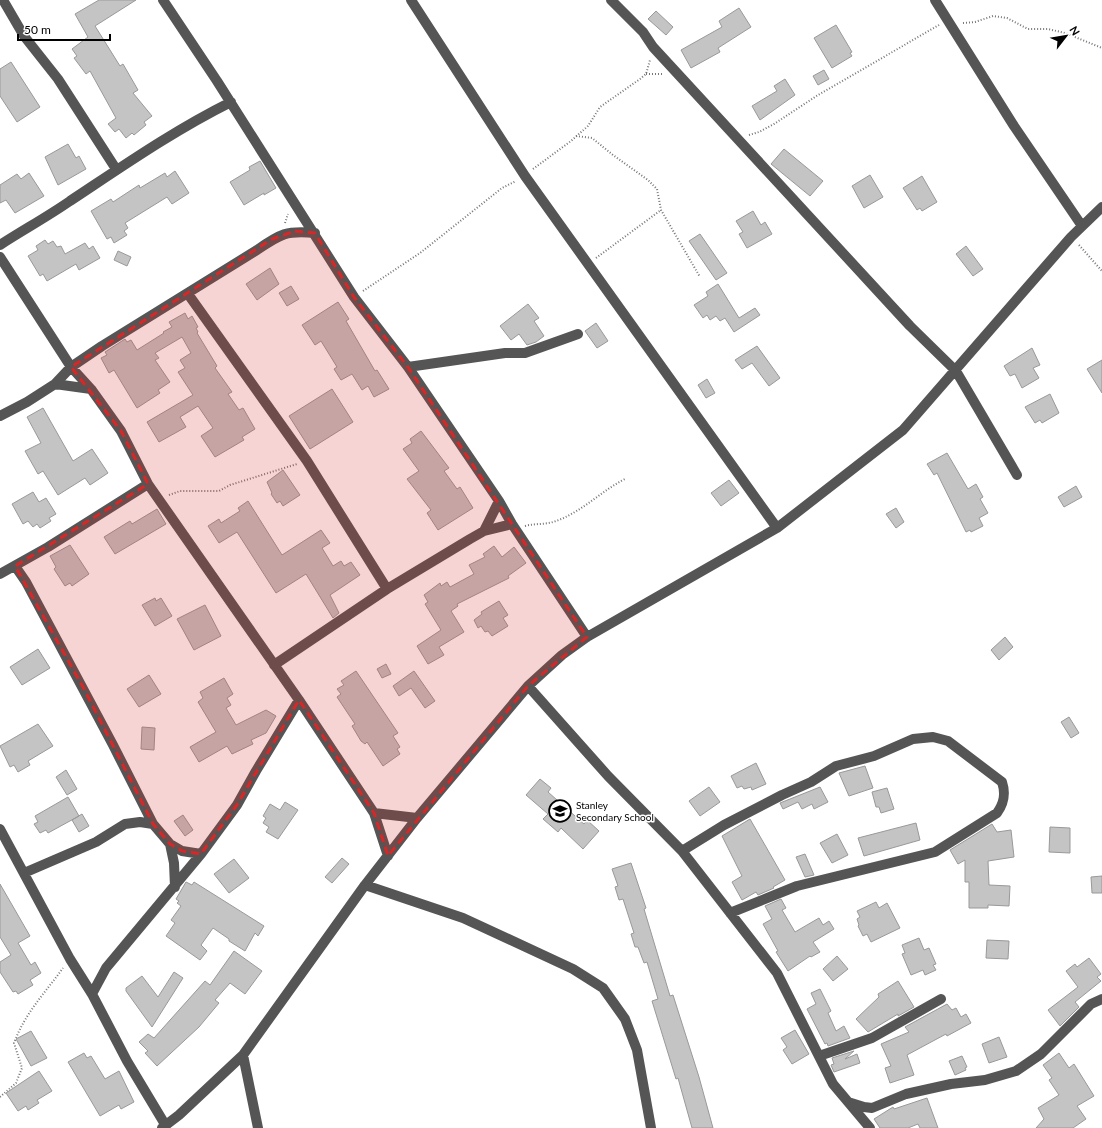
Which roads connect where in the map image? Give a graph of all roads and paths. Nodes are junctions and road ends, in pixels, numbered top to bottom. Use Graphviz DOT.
graph roads {
  1 [pos="3,0"];
  2 [pos="163,0"];
  3 [pos="410,0"];
  4 [pos="611,0"];
  5 [pos="935,0"];
  6 [pos="950,22"];
  7 [pos="653,47"];
  8 [pos="1102,48"];
  9 [pos="231,102"];
  10 [pos="731,131"];
  11 [pos="576,136"];
  12 [pos="116,169"];
  13 [pos="526,176"];
  14 [pos="293,199"];
  15 [pos="1102,207"];
  16 [pos="661,210"];
  17 [pos="1082,226"];
  18 [pos="315,233"];
  19 [pos="280,235"];
  20 [pos="1071,237"];
  21 [pos="0,245"];
  22 [pos="0,257"];
  23 [pos="589,264"];
  24 [pos="1102,271"];
  25 [pos="700,277"];
  26 [pos="188,294"];
  27 [pos="354,297"];
  28 [pos="578,334"];
  29 [pos="71,367"];
  30 [pos="408,367"];
  31 [pos="956,371"];
  32 [pos="55,384"];
  33 [pos="91,389"];
  34 [pos="0,416"];
  35 [pos="307,461"];
  36 [pos="1016,475"];
  37 [pos="625,480"];
  38 [pos="148,484"];
  39 [pos="158,498"];
  40 [pos="499,500"];
  41 [pos="513,526"];
  42 [pos="777,528"];
  43 [pos="484,531"];
  44 [pos="14,566"];
  45 [pos="0,574"];
  46 [pos="387,589"];
  47 [pos="588,637"];
  48 [pos="274,665"];
  49 [pos="528,686"];
  50 [pos="299,700"];
  51 [pos="374,813"];
  52 [pos="417,818"];
  53 [pos="153,824"];
  54 [pos="0,829"];
  55 [pos="170,844"];
  56 [pos="682,851"];
  57 [pos="201,854"];
  58 [pos="388,856"];
  59 [pos="24,873"];
  60 [pos="365,885"];
  61 [pos="175,887"];
  62 [pos="730,913"];
  63 [pos="70,959"];
  64 [pos="92,994"];
  65 [pos="941,999"];
  66 [pos="1102,999"];
  67 [pos="243,1055"];
  68 [pos="819,1056"];
  69 [pos="0,1097"];
  70 [pos="848,1102"];
  71 [pos="649,1117"];
  72 [pos="164,1127"];
  73 [pos="258,1128"];
  74 [pos="651,1128"];
  75 [pos="659,1128"];
  76 [pos="870,1128"];
  1 -- 12 [label="street"];
  2 -- 9 [label="street"];
  3 -- 13 [label="street"];
  4 -- 7 [label="street"];
  5 -- 6 [label="street"];
  6 -- 8 [label="path"];
  6 -- 10 [label="path"];
  6 -- 17 [label="street"];
  7 -- 10 [label="street"];
  7 -- 11 [label="path"];
  9 -- 12 [label="street"];
  9 -- 14 [label="street"];
  10 -- 31 [label="street"];
  11 -- 13 [label="path"];
  11 -- 16 [label="path"];
  12 -- 21 [label="street"];
  13 -- 23 [label="street"];
  13 -- 27 [label="path"];
  14 -- 18 [label="street"];
  14 -- 19 [label="path"];
  15 -- 17 [label="street"];
  16 -- 23 [label="path"];
  16 -- 25 [label="path"];
  17 -- 20 [label="street"];
  18 -- 19 [label="street"];
  18 -- 27 [label="street"];
  19 -- 26 [label="street"];
  20 -- 24 [label="path"];
  20 -- 31 [label="street"];
  22 -- 29 [label="street"];
  23 -- 42 [label="street"];
  26 -- 29 [label="street"];
  26 -- 35 [label="street"];
  27 -- 30 [label="street"];
  28 -- 30 [label="street"];
  29 -- 32 [label="street"];
  29 -- 33 [label="street"];
  30 -- 40 [label="street"];
  31 -- 36 [label="street"];
  31 -- 42 [label="street"];
  32 -- 33 [label="street"];
  32 -- 34 [label="street"];
  33 -- 38 [label="street"];
  35 -- 39 [label="path"];
  35 -- 46 [label="street"];
  37 -- 41 [label="path"];
  38 -- 39 [label="street"];
  38 -- 44 [label="street"];
  39 -- 48 [label="street"];
  40 -- 41 [label="street"];
  40 -- 43 [label="street"];
  41 -- 43 [label="street"];
  41 -- 47 [label="street"];
  42 -- 47 [label="street"];
  43 -- 46 [label="street"];
  44 -- 45 [label="street"];
  44 -- 53 [label="street"];
  46 -- 48 [label="street"];
  47 -- 49 [label="street"];
  48 -- 50 [label="street"];
  49 -- 52 [label="street"];
  49 -- 56 [label="street"];
  50 -- 51 [label="street"];
  50 -- 57 [label="street"];
  51 -- 52 [label="street"];
  51 -- 58 [label="street"];
  52 -- 58 [label="street"];
  53 -- 55 [label="street"];
  53 -- 59 [label="street"];
  54 -- 59 [label="street"];
  55 -- 57 [label="street"];
  55 -- 61 [label="street"];
  56 -- 62 [label="street"];
  56 -- 62 [label="street"];
  57 -- 61 [label="street"];
  58 -- 60 [label="street"];
  59 -- 63 [label="street"];
  60 -- 67 [label="street"];
  60 -- 71 [label="street"];
  61 -- 64 [label="street"];
  62 -- 68 [label="street"];
  63 -- 64 [label="street"];
  63 -- 69 [label="path"];
  64 -- 72 [label="street"];
  65 -- 68 [label="street"];
  66 -- 70 [label="street"];
  67 -- 72 [label="street"];
  67 -- 73 [label="street"];
  68 -- 70 [label="street"];
  70 -- 76 [label="street"];
  71 -- 74 [label="street"];
  71 -- 75 [label="street"];
}
